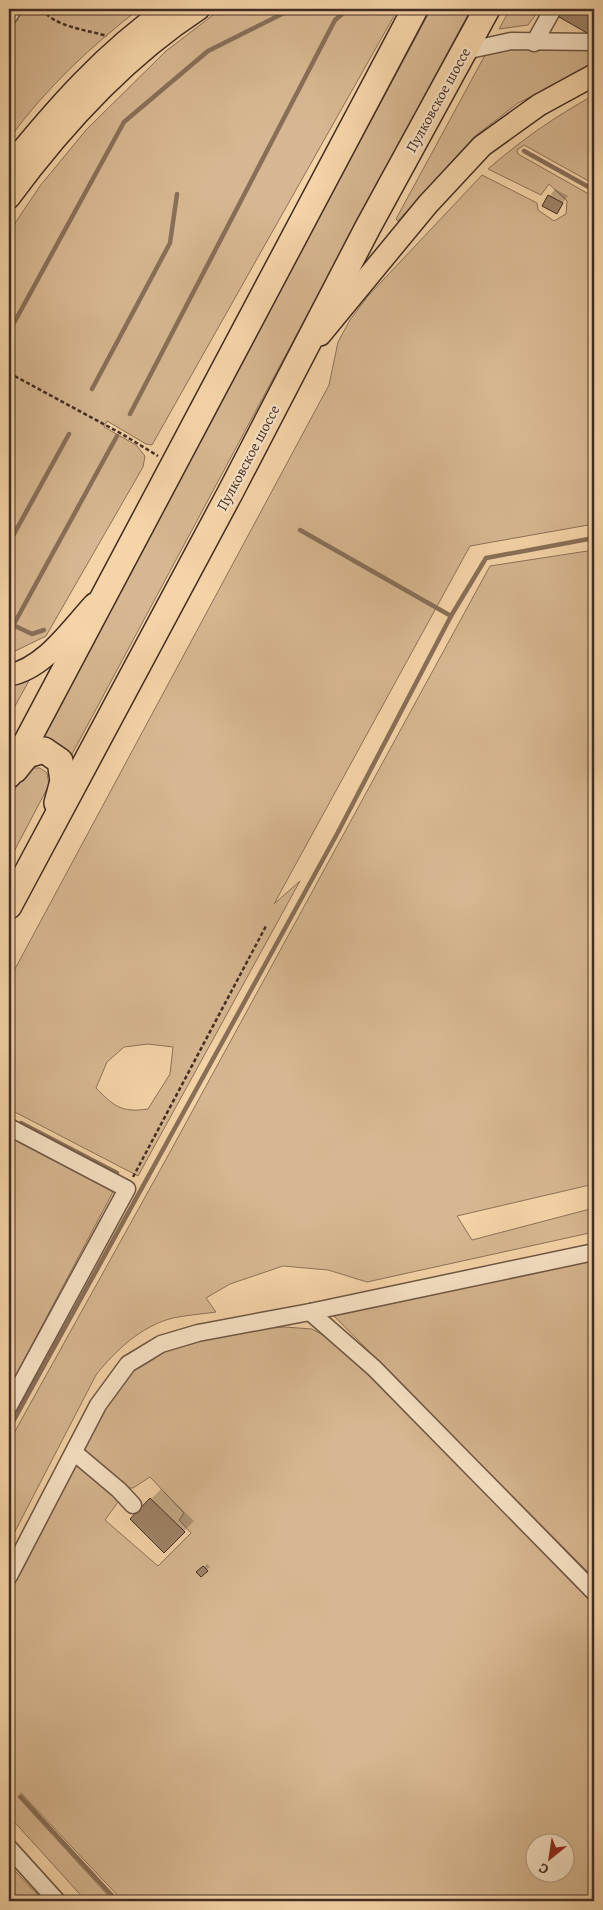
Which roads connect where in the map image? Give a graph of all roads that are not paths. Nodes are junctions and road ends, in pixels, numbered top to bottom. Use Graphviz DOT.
graph roads {
  1 [pos="12,9"];
  2 [pos="167,9"];
  3 [pos="199,9"];
  4 [pos="415,9"];
  5 [pos="487,9"];
  6 [pos="553,9"];
  7 [pos="9,16"];
  8 [pos="594,42"];
  9 [pos="534,43"];
  10 [pos="464,51"];
  11 [pos="594,75"];
  12 [pos="9,166"];
  13 [pos="9,198"];
  14 [pos="301,358"];
  15 [pos="106,591"];
  16 [pos="9,675"];
  17 [pos="9,775"];
  18 [pos="9,779"];
  19 [pos="50,830"];
  20 [pos="9,906"];
  21 [pos="9,1127"];
  22 [pos="594,1252"];
  23 [pos="310,1312"];
  24 [pos="9,1406"];
  25 [pos="75,1453"];
  26 [pos="133,1505"];
  27 [pos="9,1576"];
  28 [pos="594,1592"];
  29 [pos="9,1848"];
  30 [pos="57,1901"];
  1 -- 7 [label="street"];
  2 -- 12 [label="main road"];
  3 -- 13 [label="main road"];
  4 -- 15 [label="highway"];
  5 -- 10 [label="highway, Пулковское шоссе"];
  6 -- 9 [label="street"];
  8 -- 9 [label="street"];
  9 -- 10 [label="street"];
  10 -- 14 [label="highway, Пулковское шоссе"];
  11 -- 14 [label="main road"];
  14 -- 19 [label="highway, Пулковское шоссе"];
  15 -- 16 [label="main road"];
  15 -- 17 [label="highway"];
  18 -- 19 [label="highway"];
  19 -- 20 [label="highway, Пулковское шоссе"];
  21 -- 24 [label="street"];
  22 -- 23 [label="street"];
  23 -- 25 [label="street"];
  23 -- 28 [label="street"];
  25 -- 26 [label="street"];
  25 -- 27 [label="street"];
  29 -- 30 [label="street"];
}
